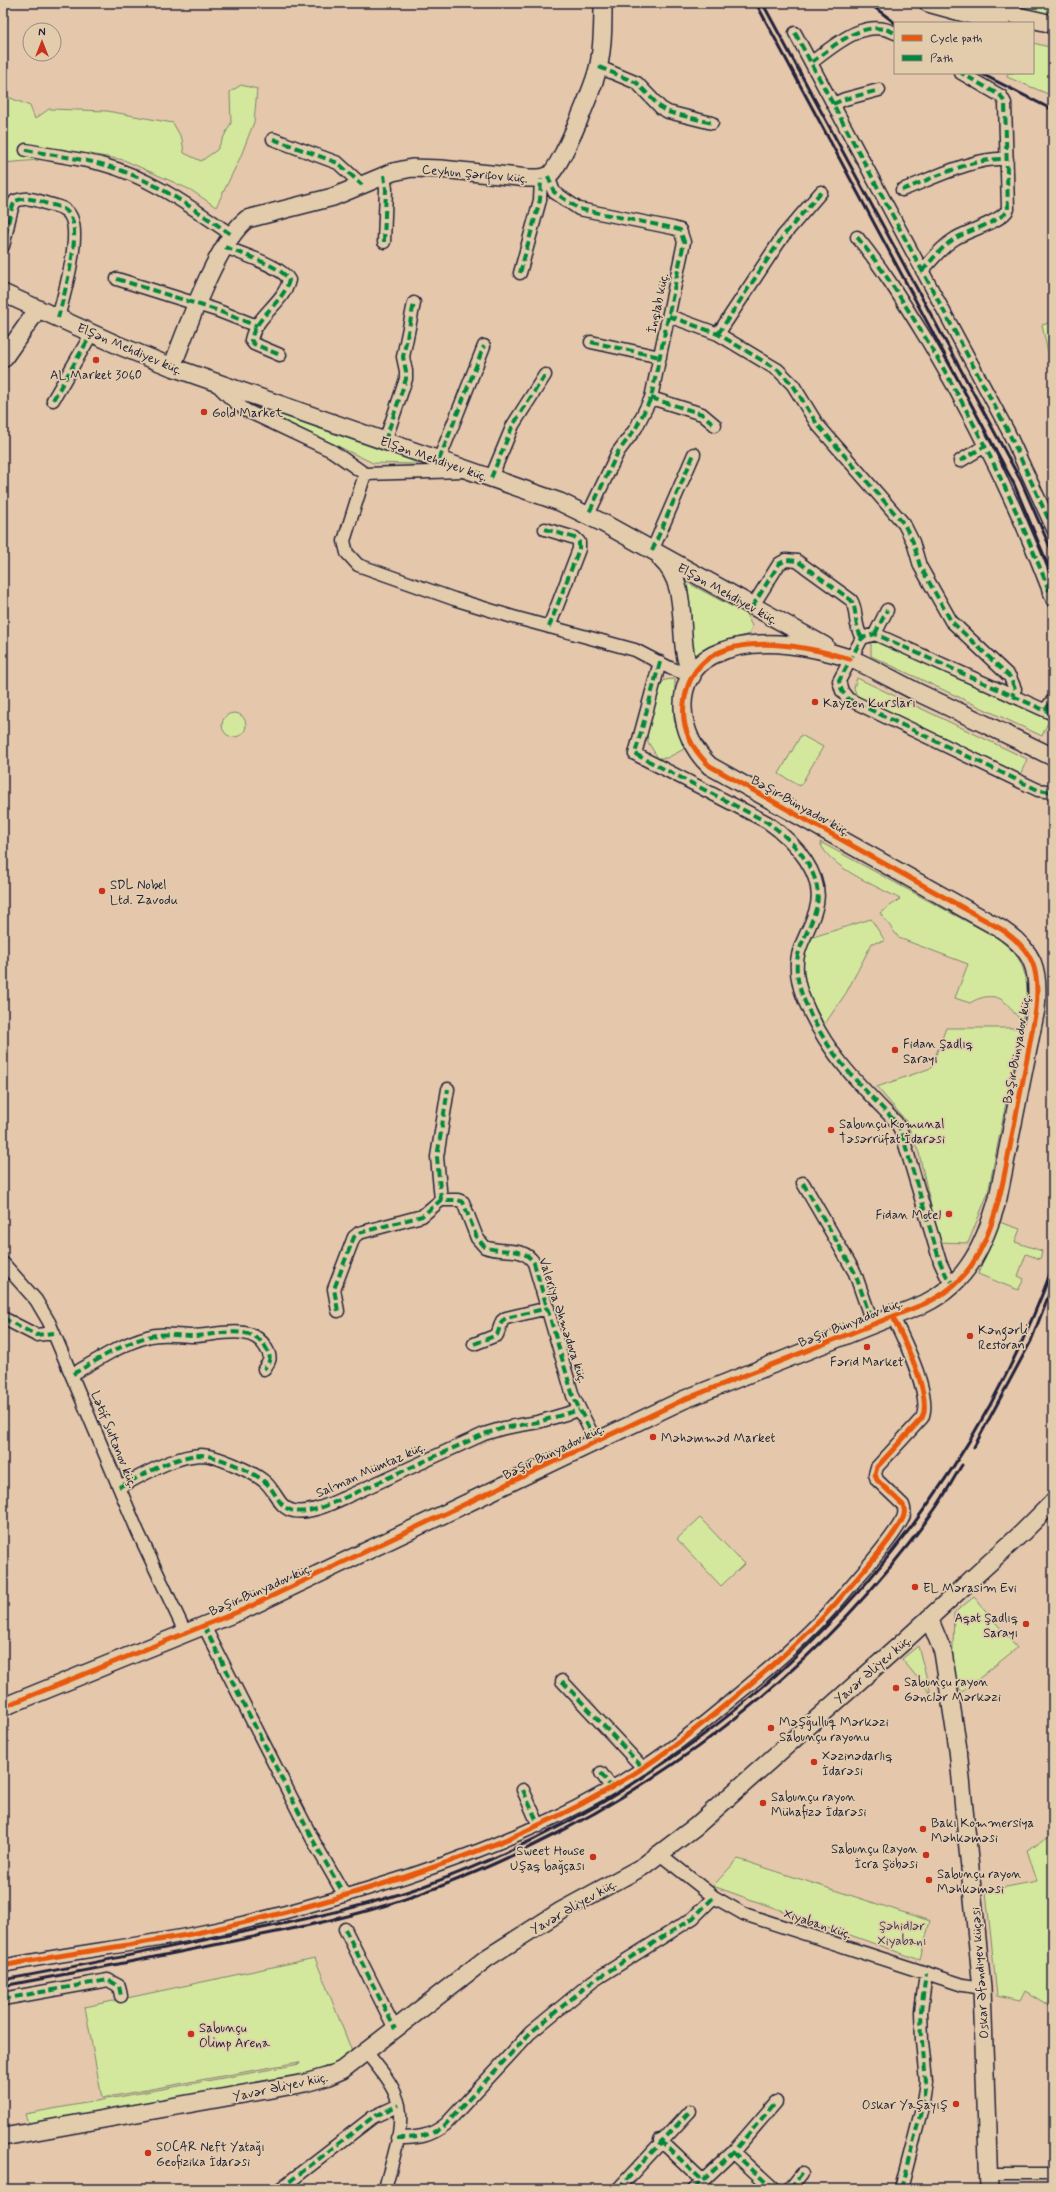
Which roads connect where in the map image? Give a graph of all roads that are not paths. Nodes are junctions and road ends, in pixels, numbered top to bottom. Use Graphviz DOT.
graph roads {
  1 [pos="603,3"];
  2 [pos="928,3"];
  3 [pos="951,3"];
  4 [pos="973,9"];
  5 [pos="999,22"];
  6 [pos="1053,24"];
  7 [pos="1034,30"];
  8 [pos="795,33"];
  9 [pos="894,33"];
  10 [pos="1053,34"];
  11 [pos="812,62"];
  12 [pos="599,67"];
  13 [pos="963,74"];
  14 [pos="879,90"];
  15 [pos="833,104"];
  16 [pos="712,123"];
  17 [pos="273,139"];
  18 [pos="26,150"];
  19 [pos="1007,159"];
  20 [pos="384,175"];
  21 [pos="545,177"];
  22 [pos="362,186"];
  23 [pos="902,190"];
  24 [pos="821,192"];
  25 [pos="856,237"];
  26 [pos="228,241"];
  27 [pos="384,242"];
  28 [pos="3,246"];
  29 [pos="922,271"];
  30 [pos="520,273"];
  31 [pos="117,279"];
  32 [pos="3,292"];
  33 [pos="414,303"];
  34 [pos="197,304"];
  35 [pos="38,309"];
  36 [pos="669,316"];
  37 [pos="58,318"];
  38 [pos="257,326"];
  39 [pos="92,333"];
  40 [pos="718,334"];
  41 [pos="591,342"];
  42 [pos="484,346"];
  43 [pos="280,355"];
  44 [pos="660,357"];
  45 [pos="3,359"];
  46 [pos="172,367"];
  47 [pos="545,375"];
  48 [pos="214,382"];
  49 [pos="651,398"];
  50 [pos="53,400"];
  51 [pos="715,425"];
  52 [pos="385,441"];
  53 [pos="985,446"];
  54 [pos="694,454"];
  55 [pos="439,460"];
  56 [pos="960,462"];
  57 [pos="471,471"];
  58 [pos="365,474"];
  59 [pos="491,478"];
  60 [pos="588,515"];
  61 [pos="546,529"];
  62 [pos="1053,530"];
  63 [pos="652,551"];
  64 [pos="1053,601"];
  65 [pos="752,607"];
  66 [pos="886,610"];
  67 [pos="550,627"];
  68 [pos="875,634"];
  69 [pos="862,638"];
  70 [pos="850,659"];
  71 [pos="660,662"];
  72 [pos="692,676"];
  73 [pos="1012,696"];
  74 [pos="1053,700"];
  75 [pos="1049,712"];
  76 [pos="1050,755"];
  77 [pos="1053,792"];
  78 [pos="448,1089"];
  79 [pos="802,1183"];
  80 [pos="441,1200"];
  81 [pos="3,1263"];
  82 [pos="954,1284"];
  83 [pos="548,1308"];
  84 [pos="338,1311"];
  85 [pos="893,1317"];
  86 [pos="3,1318"];
  87 [pos="873,1325"];
  88 [pos="54,1333"];
  89 [pos="474,1344"];
  90 [pos="264,1369"];
  91 [pos="73,1374"];
  92 [pos="579,1410"];
  93 [pos="596,1442"];
  94 [pos="119,1487"];
  95 [pos="1053,1502"];
  96 [pos="929,1618"];
  97 [pos="204,1626"];
  98 [pos="186,1634"];
  99 [pos="562,1681"];
  100 [pos="3,1707"];
  101 [pos="642,1768"];
  102 [pos="601,1773"];
  103 [pos="611,1787"];
  104 [pos="523,1790"];
  105 [pos="539,1826"];
  106 [pos="660,1855"];
  107 [pos="345,1896"];
  108 [pos="714,1897"];
  109 [pos="345,1929"];
  110 [pos="3,1966"];
  111 [pos="926,1973"];
  112 [pos="982,1988"];
  113 [pos="121,1996"];
  114 [pos="3,1999"];
  115 [pos="395,2029"];
  116 [pos="367,2053"];
  117 [pos="776,2102"];
  118 [pos="399,2106"];
  119 [pos="690,2110"];
  120 [pos="3,2137"];
  121 [pos="397,2138"];
  122 [pos="660,2140"];
  123 [pos="733,2152"];
  124 [pos="802,2174"];
  125 [pos="1053,2174"];
  126 [pos="988,2182"];
  127 [pos="698,2185"];
  128 [pos="280,2189"];
  129 [pos="385,2189"];
  130 [pos="618,2189"];
  131 [pos="773,2189"];
  132 [pos="790,2189"];
  133 [pos="901,2189"];
  1 -- 12 [label="street"];
  2 -- 4 [label="street"];
  3 -- 4 [label="street"];
  4 -- 5 [label="street"];
  4 -- 6 [label="street"];
  7 -- 10 [label="street"];
  8 -- 11 [label="street"];
  9 -- 11 [label="street"];
  11 -- 15 [label="street"];
  12 -- 16 [label="street"];
  12 -- 21 [label="street"];
  13 -- 19 [label="street"];
  14 -- 15 [label="street"];
  15 -- 29 [label="street"];
  17 -- 22 [label="street"];
  18 -- 26 [label="street"];
  19 -- 23 [label="street"];
  19 -- 29 [label="street"];
  20 -- 21 [label="street, Ceyhun Şərifov küç."];
  20 -- 22 [label="street, Ceyhun Şərifov küç."];
  20 -- 27 [label="street"];
  21 -- 30 [label="street"];
  21 -- 36 [label="street, İnqlab küç."];
  22 -- 26 [label="street, Ceyhun Şərifov küç."];
  24 -- 40 [label="street"];
  25 -- 53 [label="street"];
  26 -- 34 [label="street, Ceyhun Şərifov küç."];
  26 -- 38 [label="street"];
  28 -- 37 [label="street"];
  29 -- 62 [label="street"];
  31 -- 34 [label="street"];
  32 -- 35 [label="street, Elşən Mehdiyev küç."];
  33 -- 52 [label="street"];
  34 -- 38 [label="street"];
  34 -- 46 [label="street, Ceyhun Şərifov küç."];
  35 -- 37 [label="street, Elşən Mehdiyev küç."];
  35 -- 45 [label="street"];
  36 -- 40 [label="street"];
  36 -- 44 [label="street, İnqlab küç."];
  37 -- 39 [label="street, Elşən Mehdiyev küç."];
  38 -- 43 [label="street"];
  39 -- 46 [label="street, Elşən Mehdiyev küç."];
  39 -- 50 [label="street"];
  40 -- 73 [label="street"];
  41 -- 44 [label="street"];
  42 -- 55 [label="street"];
  44 -- 49 [label="street, İnqlab küç."];
  46 -- 48 [label="street, Elşən Mehdiyev küç."];
  47 -- 59 [label="street"];
  48 -- 52 [label="street, Elşən Mehdiyev küç."];
  48 -- 58 [label="street"];
  49 -- 51 [label="street"];
  49 -- 60 [label="street, İnqlab küç."];
  52 -- 55 [label="street, Elşən Mehdiyev küç."];
  53 -- 56 [label="street"];
  53 -- 64 [label="street"];
  54 -- 63 [label="street"];
  55 -- 57 [label="street, Elşən Mehdiyev küç."];
  57 -- 58 [label="street"];
  57 -- 59 [label="street, Elşən Mehdiyev küç."];
  58 -- 67 [label="street"];
  59 -- 60 [label="street, Elşən Mehdiyev küç."];
  60 -- 63 [label="street, Elşən Mehdiyev küç."];
  61 -- 67 [label="street"];
  63 -- 65 [label="street, Elşən Mehdiyev küç."];
  63 -- 72 [label="street"];
  65 -- 69 [label="street"];
  65 -- 70 [label="street, Elşən Mehdiyev küç."];
  66 -- 68 [label="street"];
  67 -- 71 [label="street"];
  68 -- 69 [label="street"];
  68 -- 73 [label="street"];
  69 -- 70 [label="street"];
  70 -- 72 [label="street, Bəşir Bünyadov küç."];
  70 -- 76 [label="street"];
  70 -- 77 [label="street"];
  71 -- 72 [label="street"];
  71 -- 82 [label="street"];
  72 -- 82 [label="street, Bəşir Bünyadov küç."];
  73 -- 75 [label="street"];
  74 -- 75 [label="street"];
  78 -- 80 [label="street"];
  79 -- 87 [label="street"];
  80 -- 83 [label="street, Valeriya Əhmədova küç."];
  80 -- 84 [label="street"];
  81 -- 88 [label="street, Lətif Sultanov küç."];
  82 -- 85 [label="street, Bəşir Bünyadov küç."];
  83 -- 89 [label="street"];
  83 -- 92 [label="street, Valeriya Əhmədova küç."];
  85 -- 87 [label="street, Bəşir Bünyadov küç."];
  85 -- 101 [label="street"];
  86 -- 88 [label="street"];
  87 -- 93 [label="street, Bəşir Bünyadov küç."];
  88 -- 91 [label="street, Lətif Sultanov küç."];
  90 -- 91 [label="street"];
  91 -- 94 [label="street, Lətif Sultanov küç."];
  92 -- 93 [label="street, Valeriya Əhmədova küç."];
  92 -- 94 [label="street, Salman Mümtaz küç."];
  93 -- 97 [label="street, Bəşir Bünyadov küç."];
  94 -- 98 [label="street, Lətif Sultanov küç."];
  95 -- 96 [label="street, Yavər Əliyev küç."];
  96 -- 106 [label="street, Yavər Əliyev küç."];
  96 -- 112 [label="street, Oskar Əfəndiyev küçəsi"];
  97 -- 98 [label="street, Bəşir Bünyadov küç."];
  97 -- 107 [label="street"];
  98 -- 100 [label="street, Bəşir Bünyadov küç."];
  99 -- 101 [label="street"];
  101 -- 103 [label="street"];
  102 -- 103 [label="street"];
  103 -- 105 [label="street"];
  104 -- 105 [label="street"];
  105 -- 107 [label="street"];
  106 -- 108 [label="street, Xiyaban küç."];
  106 -- 115 [label="street, Yavər Əliyev küç."];
  107 -- 110 [label="street"];
  108 -- 111 [label="street, Xiyaban küç."];
  108 -- 121 [label="street"];
  109 -- 115 [label="street"];
  111 -- 112 [label="street, Xiyaban küç."];
  111 -- 133 [label="street"];
  112 -- 126 [label="street, Oskar Əfəndiyev küçəsi"];
  113 -- 114 [label="street"];
  115 -- 116 [label="street, Yavər Əliyev küç."];
  116 -- 118 [label="street"];
  116 -- 120 [label="street, Yavər Əliyev küç."];
  117 -- 123 [label="street"];
  118 -- 121 [label="street"];
  118 -- 128 [label="street"];
  119 -- 122 [label="street"];
  121 -- 129 [label="street"];
  122 -- 127 [label="street"];
  122 -- 130 [label="street"];
  123 -- 127 [label="street"];
  123 -- 131 [label="street"];
  124 -- 132 [label="street"];
  125 -- 126 [label="street"];
}
